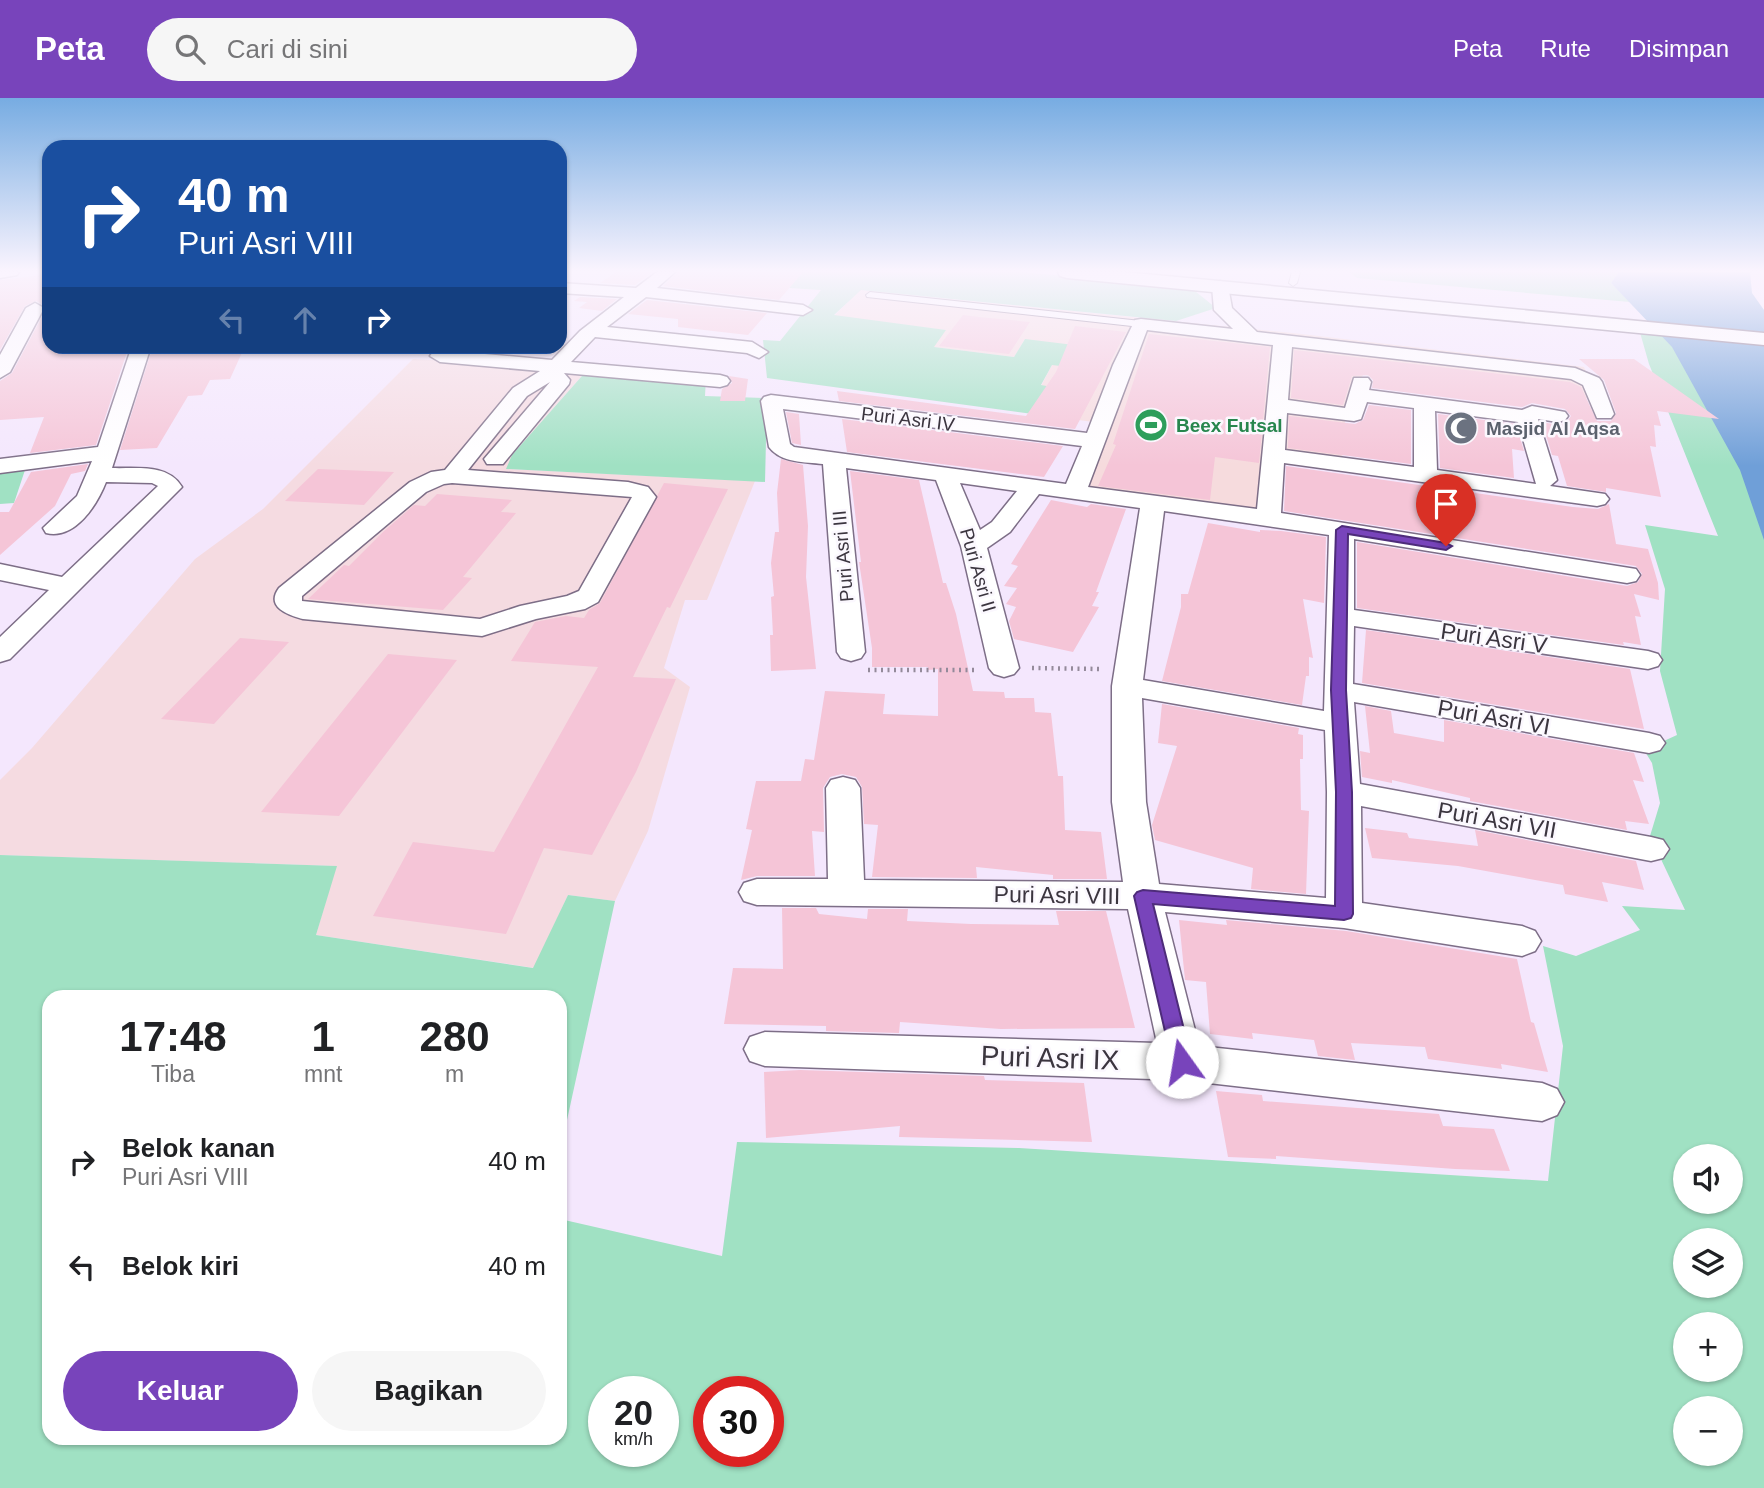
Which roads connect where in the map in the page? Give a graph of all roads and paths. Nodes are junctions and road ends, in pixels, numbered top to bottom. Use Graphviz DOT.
graph roads {
  1 [pos="23,337"];
  2 [pos="585,337"];
  3 [pos="631,337"];
  4 [pos="1135,337"];
  5 [pos="1265,337"];
  6 [pos="1283,339"];
  7 [pos="759,352"];
  8 [pos="140,354"];
  9 [pos="440,356"];
  10 [pos="553,369"];
  11 [pos="0,372"];
  12 [pos="720,381"];
  13 [pos="1424,404"];
  14 [pos="1277,405"];
  15 [pos="1604,414"];
  16 [pos="1558,416"];
  17 [pos="1527,417"];
  18 [pos="1095,441"];
  19 [pos="1273,454"];
  20 [pos="834,461"];
  21 [pos="102,464"];
  22 [pos="0,466"];
  23 [pos="945,474"];
  24 [pos="1426,475"];
  25 [pos="452,476"];
  26 [pos="480,477"];
  27 [pos="1545,480"];
  28 [pos="1032,488"];
  29 [pos="1074,492"];
  30 [pos="1597,499"];
  31 [pos="1153,503"];
  32 [pos="1268,518"];
  33 [pos="55,528"];
  34 [pos="1342,530"];
  35 [pos="974,546"];
  36 [pos="0,572"];
  37 [pos="1627,575"];
  38 [pos="68,586"];
  39 [pos="1339,616"];
  40 [pos="851,652"];
  41 [pos="0,653"];
  42 [pos="1648,660"];
  43 [pos="1004,668"];
  44 [pos="1127,686"];
  45 [pos="1338,690"];
  46 [pos="1339,723"];
  47 [pos="1649,743"];
  48 [pos="843,788"];
  49 [pos="1344,792"];
  50 [pos="1651,849"];
  51 [pos="757,892"];
  52 [pos="846,893"];
  53 [pos="1143,896"];
  54 [pos="1344,914"];
  55 [pos="1522,941"];
  56 [pos="765,1049"];
  57 [pos="1182,1062"];
  58 [pos="1542,1102"];
  1 -- 11 [label="street"];
  2 -- 10 [label="street"];
  3 -- 7 [label="street"];
  4 -- 18 [label="street"];
  5 -- 6 [label="street"];
  6 -- 14 [label="street"];
  6 -- 15 [label="street"];
  8 -- 21 [label="street"];
  9 -- 10 [label="street"];
  10 -- 12 [label="street"];
  10 -- 25 [label="street"];
  10 -- 26 [label="street"];
  13 -- 14 [label="street"];
  13 -- 17 [label="street"];
  13 -- 24 [label="street"];
  14 -- 19 [label="street"];
  16 -- 17 [label="street"];
  17 -- 27 [label="street"];
  18 -- 20 [label="street, Puri Asri IV"];
  18 -- 29 [label="street"];
  19 -- 24 [label="street"];
  19 -- 32 [label="street"];
  20 -- 23 [label="street"];
  20 -- 40 [label="street, Puri Asri III"];
  21 -- 22 [label="street"];
  21 -- 33 [label="street"];
  21 -- 38 [label="street"];
  23 -- 28 [label="street"];
  23 -- 35 [label="street, Puri Asri II"];
  24 -- 30 [label="street"];
  25 -- 26 [label="street"];
  25 -- 26 [label="street"];
  28 -- 29 [label="street"];
  28 -- 35 [label="street"];
  29 -- 31 [label="street"];
  31 -- 32 [label="street"];
  31 -- 44 [label="street"];
  32 -- 34 [label="street"];
  34 -- 37 [label="street"];
  34 -- 39 [label="street"];
  35 -- 43 [label="street, Puri Asri II"];
  36 -- 38 [label="street"];
  38 -- 41 [label="street"];
  39 -- 42 [label="street, Puri Asri V"];
  39 -- 45 [label="street"];
  44 -- 46 [label="street"];
  44 -- 53 [label="street"];
  45 -- 46 [label="street"];
  45 -- 47 [label="street, Puri Asri VI"];
  46 -- 49 [label="street"];
  48 -- 52 [label="street"];
  49 -- 50 [label="street, Puri Asri VII"];
  49 -- 54 [label="street"];
  51 -- 52 [label="street, Puri Asri VIII"];
  52 -- 53 [label="street, Puri Asri VIII"];
  53 -- 54 [label="street, Puri Asri VIII"];
  53 -- 57 [label="street"];
  54 -- 55 [label="street, Puri Asri VIII"];
  56 -- 57 [label="street, Puri Asri IX"];
  57 -- 58 [label="street, Puri Asri IX"];
}
